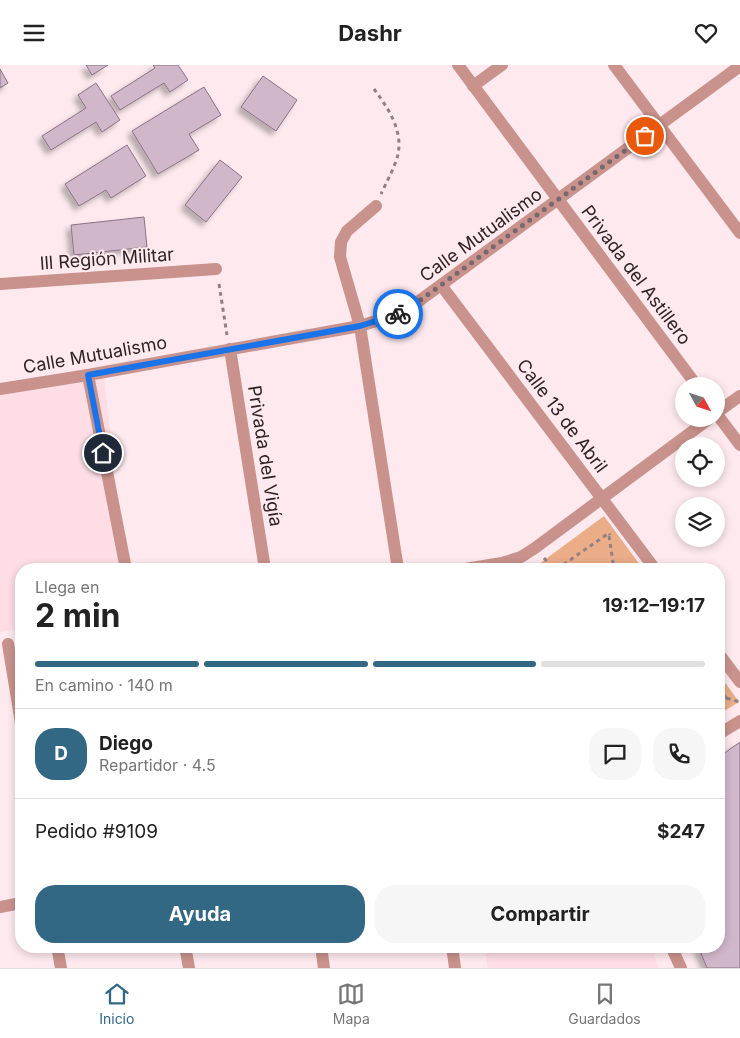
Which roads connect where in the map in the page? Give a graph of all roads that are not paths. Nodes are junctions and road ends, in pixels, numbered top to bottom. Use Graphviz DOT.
graph roads {
  1 [pos="458,65"];
  2 [pos="502,65"];
  3 [pos="614,65"];
  4 [pos="740,66"];
  5 [pos="474,86"];
  6 [pos="659,125"];
  7 [pos="558,200"];
  8 [pos="376,206"];
  9 [pos="740,233"];
  10 [pos="216,269"];
  11 [pos="0,284"];
  12 [pos="442,285"];
  13 [pos="360,326"];
  14 [pos="230,349"];
  15 [pos="88,375"];
  16 [pos="690,377"];
  17 [pos="0,389"];
  18 [pos="740,395"];
  19 [pos="725,406"];
  20 [pos="725,425"];
  21 [pos="698,427"];
  22 [pos="740,445"];
  23 [pos="602,498"];
  24 [pos="125,563"];
  25 [pos="264,563"];
  26 [pos="397,563"];
  27 [pos="502,563"];
  28 [pos="651,563"];
  29 [pos="4,644"];
  30 [pos="725,662"];
  31 [pos="740,682"];
  32 [pos="15,695"];
  33 [pos="740,721"];
  34 [pos="725,730"];
  35 [pos="15,904"];
  36 [pos="0,907"];
  37 [pos="58,953"];
  38 [pos="186,953"];
  39 [pos="322,953"];
  40 [pos="453,953"];
  41 [pos="675,953"];
  42 [pos="61,968"];
  43 [pos="189,968"];
  44 [pos="324,968"];
  45 [pos="456,968"];
  46 [pos="681,968"];
  1 -- 5 [label="street, Privada del Astillero"];
  2 -- 5 [label="street"];
  3 -- 6 [label="street"];
  4 -- 6 [label="street, Calle Mutualismo"];
  5 -- 7 [label="street, Privada del Astillero"];
  6 -- 7 [label="street, Calle Mutualismo"];
  6 -- 9 [label="street"];
  7 -- 12 [label="street, Calle Mutualismo"];
  7 -- 16 [label="street, Privada del Astillero"];
  8 -- 13 [label="street"];
  10 -- 11 [label="street, lll Región Militar"];
  12 -- 13 [label="street, Calle Mutualismo"];
  12 -- 23 [label="street, Calle 13 de Abril"];
  13 -- 14 [label="street, Calle Mutualismo"];
  13 -- 26 [label="street"];
  14 -- 15 [label="street, Calle Mutualismo"];
  14 -- 25 [label="street, Privada del Vigía"];
  15 -- 17 [label="street, Calle Mutualismo"];
  15 -- 24 [label="street"];
  18 -- 19 [label="street"];
  20 -- 22 [label="street"];
  21 -- 23 [label="street"];
  23 -- 27 [label="street"];
  23 -- 28 [label="street, Calle 13 de Abril"];
  29 -- 32 [label="street"];
  30 -- 31 [label="street"];
  33 -- 34 [label="street"];
  35 -- 36 [label="street"];
  37 -- 42 [label="street"];
  38 -- 43 [label="street"];
  39 -- 44 [label="street"];
  40 -- 45 [label="street"];
  41 -- 46 [label="street"];
}
